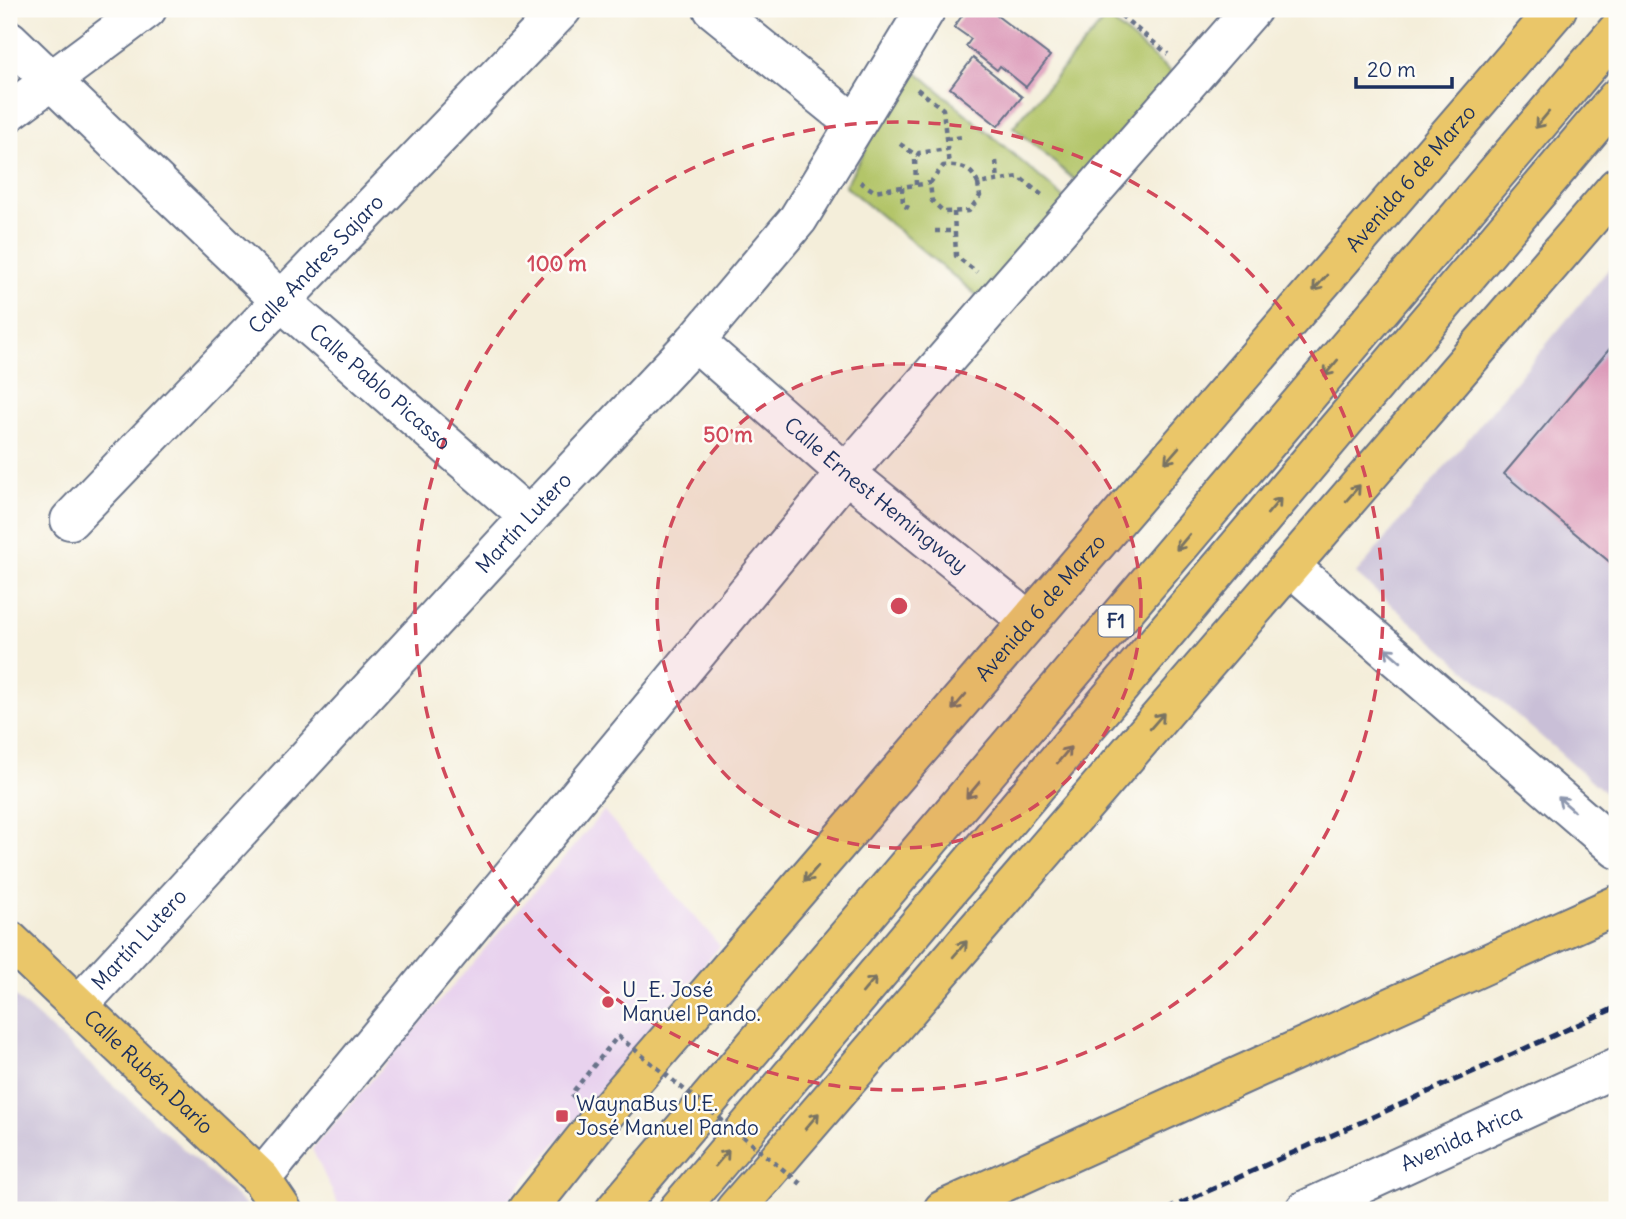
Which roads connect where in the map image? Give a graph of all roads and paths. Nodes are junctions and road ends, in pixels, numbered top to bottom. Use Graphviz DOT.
graph roads {
  1 [pos="147,9"];
  2 [pos="562,9"];
  3 [pos="713,9"];
  4 [pos="926,9"];
  5 [pos="1113,9"];
  6 [pos="1252,9"];
  7 [pos="1557,9"];
  8 [pos="1617,31"];
  9 [pos="9,40"];
  10 [pos="1192,75"];
  11 [pos="50,79"];
  12 [pos="914,87"];
  13 [pos="1617,98"];
  14 [pos="9,111"];
  15 [pos="855,124"];
  16 [pos="964,137"];
  17 [pos="946,139"];
  18 [pos="900,144"];
  19 [pos="947,149"];
  20 [pos="917,156"];
  21 [pos="996,161"];
  22 [pos="949,166"];
  23 [pos="850,176"];
  24 [pos="998,180"];
  25 [pos="930,183"];
  26 [pos="978,184"];
  27 [pos="916,185"];
  28 [pos="902,187"];
  29 [pos="1617,187"];
  30 [pos="1052,203"];
  31 [pos="909,208"];
  32 [pos="954,212"];
  33 [pos="935,231"];
  34 [pos="955,231"];
  35 [pos="986,280"];
  36 [pos="281,301"];
  37 [pos="695,341"];
  38 [pos="846,473"];
  39 [pos="529,517"];
  40 [pos="70,520"];
  41 [pos="1290,566"];
  42 [pos="1028,621"];
  43 [pos="1617,849"];
  44 [pos="1617,905"];
  45 [pos="9,940"];
  46 [pos="79,1005"];
  47 [pos="1617,1066"];
  48 [pos="571,1094"];
  49 [pos="261,1179"];
  50 [pos="800,1184"];
  51 [pos="282,1210"];
  52 [pos="528,1210"];
  53 [pos="615,1210"];
  54 [pos="678,1210"];
  55 [pos="735,1210"];
  56 [pos="943,1210"];
  57 [pos="1305,1210"];
  1 -- 11 [label="street"];
  2 -- 36 [label="street, Calle Andres Sajaro"];
  3 -- 15 [label="street"];
  4 -- 15 [label="street, Martín Lutero"];
  5 -- 10 [label="path"];
  6 -- 10 [label="street"];
  7 -- 42 [label="main road, Avenida 6 de Marzo, one-way"];
  8 -- 53 [label="main road, F1, one-way"];
  9 -- 11 [label="street, Calle Pablo Picasso"];
  10 -- 38 [label="street"];
  11 -- 14 [label="street"];
  11 -- 36 [label="street, Calle Pablo Picasso"];
  12 -- 17 [label="path"];
  54 -- 13 [label="main road, F1, one-way"];
  15 -- 37 [label="street, Martín Lutero"];
  16 -- 17 [label="path"];
  17 -- 19 [label="path"];
  18 -- 20 [label="path"];
  19 -- 20 [label="path"];
  19 -- 22 [label="path"];
  20 -- 27 [label="path"];
  21 -- 24 [label="path"];
  22 -- 25 [label="path"];
  22 -- 26 [label="path"];
  23 -- 28 [label="path"];
  24 -- 26 [label="path"];
  24 -- 30 [label="path"];
  25 -- 27 [label="path"];
  25 -- 32 [label="path"];
  26 -- 32 [label="path"];
  27 -- 28 [label="path"];
  28 -- 31 [label="path"];
  41 -- 29 [label="main road, one-way"];
  32 -- 34 [label="path"];
  33 -- 34 [label="path"];
  34 -- 35 [label="path"];
  36 -- 39 [label="street, Calle Pablo Picasso"];
  36 -- 40 [label="street, Calle Andres Sajaro"];
  37 -- 38 [label="street, Calle Ernest Hemingway"];
  37 -- 39 [label="street, Martín Lutero"];
  38 -- 42 [label="street, Calle Ernest Hemingway"];
  38 -- 49 [label="street"];
  39 -- 46 [label="street, Martín Lutero"];
  43 -- 41 [label="street, one-way"];
  55 -- 41 [label="main road, one-way"];
  42 -- 52 [label="main road, Avenida 6 de Marzo, one-way"];
  44 -- 56 [label="main road"];
  45 -- 46 [label="main road, Calle Rubén Darío"];
  46 -- 49 [label="main road, Calle Rubén Darío"];
  47 -- 57 [label="street, Avenida Arica"];
  48 -- 50 [label="path, bridge"];
  49 -- 51 [label="main road, Calle Rubén Darío"];
}
